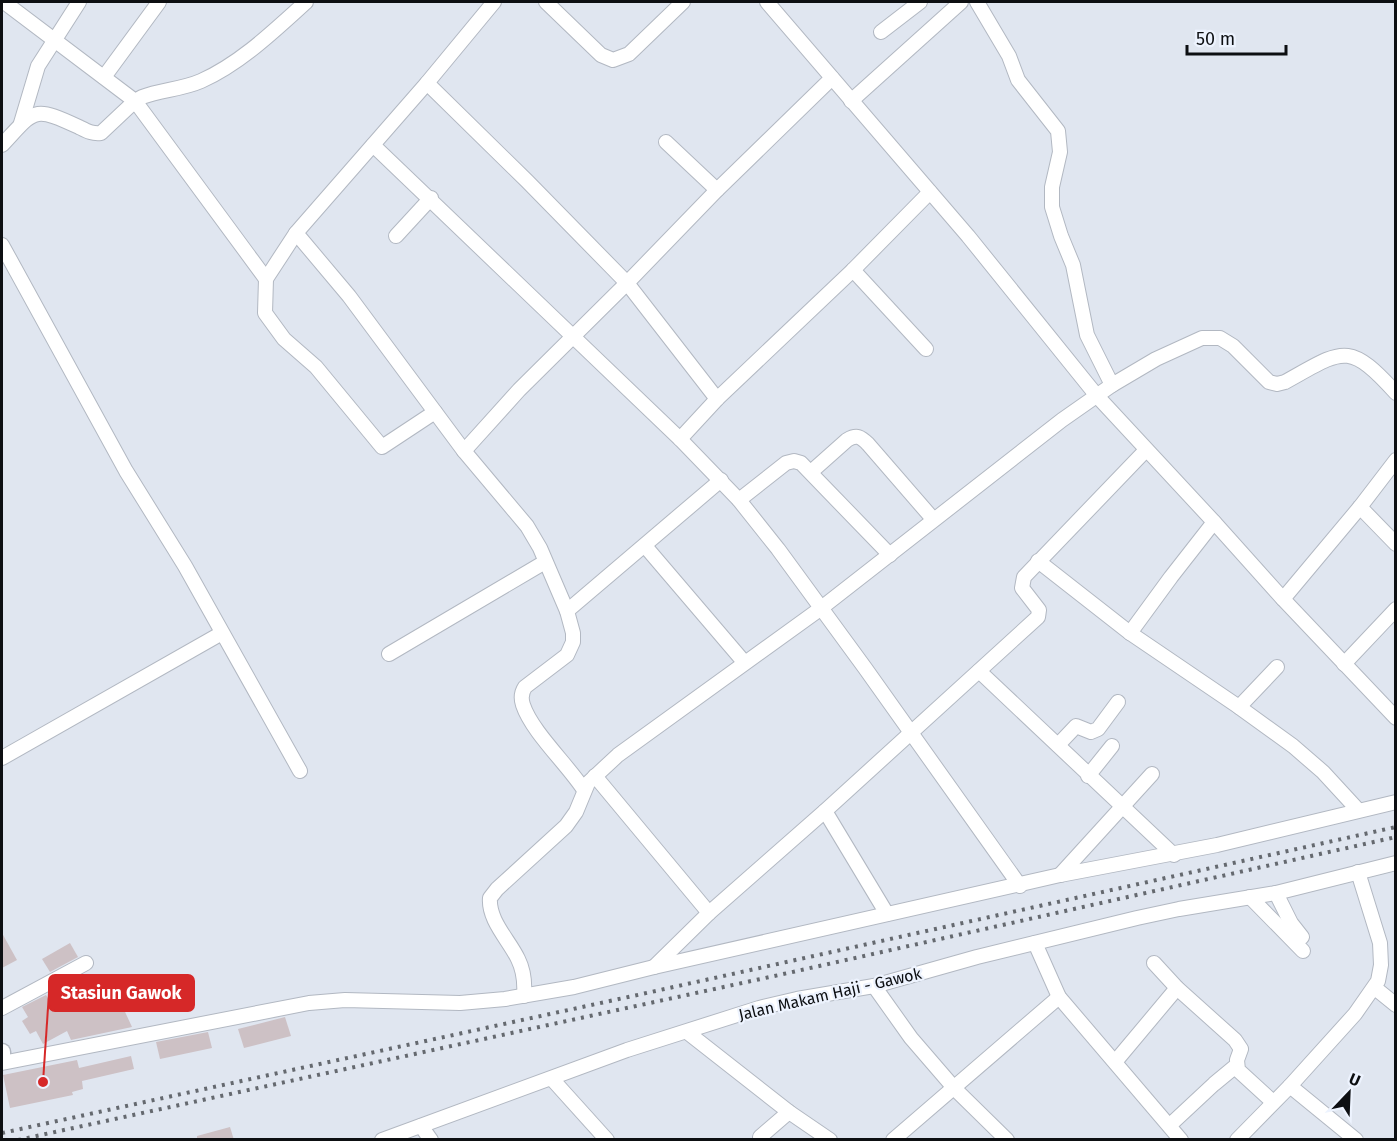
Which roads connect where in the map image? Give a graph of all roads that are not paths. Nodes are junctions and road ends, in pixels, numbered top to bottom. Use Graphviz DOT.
graph roads {
  1 [pos="4,2"];
  2 [pos="79,2"];
  3 [pos="159,2"];
  4 [pos="303,2"];
  5 [pos="494,2"];
  6 [pos="546,2"];
  7 [pos="683,2"];
  8 [pos="767,2"];
  9 [pos="920,2"];
  10 [pos="961,2"];
  11 [pos="977,2"];
  12 [pos="881,32"];
  13 [pos="54,40"];
  14 [pos="104,77"];
  15 [pos="832,78"];
  16 [pos="427,83"];
  17 [pos="135,101"];
  18 [pos="851,101"];
  19 [pos="21,123"];
  20 [pos="666,142"];
  21 [pos="2,145"];
  22 [pos="373,145"];
  23 [pos="717,190"];
  24 [pos="930,192"];
  25 [pos="431,198"];
  26 [pos="296,233"];
  27 [pos="396,236"];
  28 [pos="2,245"];
  29 [pos="853,270"];
  30 [pos="266,279"];
  31 [pos="627,283"];
  32 [pos="572,337"];
  33 [pos="926,349"];
  34 [pos="1112,385"];
  35 [pos="1395,393"];
  36 [pos="1096,396"];
  37 [pos="717,399"];
  38 [pos="435,412"];
  39 [pos="680,439"];
  40 [pos="1146,450"];
  41 [pos="464,451"];
  42 [pos="1395,460"];
  43 [pos="811,472"];
  44 [pos="721,480"];
  45 [pos="739,500"];
  46 [pos="1360,507"];
  47 [pos="933,519"];
  48 [pos="1214,522"];
  49 [pos="1395,544"];
  50 [pos="645,546"];
  51 [pos="890,555"];
  52 [pos="1038,561"];
  53 [pos="545,562"];
  54 [pos="1283,599"];
  55 [pos="820,609"];
  56 [pos="1395,609"];
  57 [pos="567,611"];
  58 [pos="222,633"];
  59 [pos="1130,633"];
  60 [pos="389,654"];
  61 [pos="744,663"];
  62 [pos="1344,664"];
  63 [pos="1277,668"];
  64 [pos="980,671"];
  65 [pos="1118,702"];
  66 [pos="1239,706"];
  67 [pos="1395,718"];
  68 [pos="910,732"];
  69 [pos="1058,745"];
  70 [pos="1112,746"];
  71 [pos="2,758"];
  72 [pos="300,771"];
  73 [pos="1152,774"];
  74 [pos="594,776"];
  75 [pos="1088,776"];
  76 [pos="584,790"];
  77 [pos="1395,802"];
  78 [pos="1122,808"];
  79 [pos="1358,810"];
  80 [pos="825,811"];
  81 [pos="1174,855"];
  82 [pos="1395,863"];
  83 [pos="1358,872"];
  84 [pos="1060,875"];
  85 [pos="1020,886"];
  86 [pos="1276,893"];
  87 [pos="1251,897"];
  88 [pos="709,913"];
  89 [pos="887,914"];
  90 [pos="1035,943"];
  91 [pos="86,963"];
  92 [pos="1154,963"];
  93 [pos="654,967"];
  94 [pos="874,986"];
  95 [pos="1177,988"];
  96 [pos="1376,988"];
  97 [pos="524,996"];
  98 [pos="1059,997"];
  99 [pos="1395,1005"];
  100 [pos="2,1008"];
  101 [pos="687,1032"];
  102 [pos="1115,1062"];
  103 [pos="2,1063"];
  104 [pos="1237,1065"];
  105 [pos="552,1079"];
  106 [pos="1290,1086"];
  107 [pos="955,1089"];
  108 [pos="1273,1102"];
  109 [pos="789,1112"];
  110 [pos="1170,1125"];
  111 [pos="420,1126"];
  112 [pos="760,1137"];
  113 [pos="604,1139"];
  114 [pos="382,1140"];
  115 [pos="431,1140"];
  116 [pos="830,1140"];
  117 [pos="893,1140"];
  118 [pos="1007,1140"];
  119 [pos="1181,1140"];
  120 [pos="1237,1140"];
  121 [pos="1356,1140"];
  1 -- 13 [label="street"];
  2 -- 13 [label="street"];
  3 -- 14 [label="street"];
  4 -- 17 [label="street"];
  5 -- 16 [label="street"];
  6 -- 7 [label="street"];
  8 -- 15 [label="street"];
  9 -- 12 [label="street"];
  10 -- 18 [label="street"];
  11 -- 34 [label="street"];
  13 -- 14 [label="street"];
  13 -- 19 [label="street"];
  14 -- 17 [label="street"];
  15 -- 18 [label="street"];
  15 -- 23 [label="street"];
  16 -- 22 [label="street"];
  16 -- 31 [label="street"];
  17 -- 19 [label="street"];
  17 -- 30 [label="street"];
  18 -- 24 [label="street"];
  19 -- 21 [label="street"];
  20 -- 23 [label="street"];
  22 -- 25 [label="street"];
  22 -- 26 [label="street"];
  23 -- 31 [label="street"];
  24 -- 29 [label="street"];
  24 -- 36 [label="street"];
  25 -- 27 [label="street"];
  25 -- 32 [label="street"];
  26 -- 30 [label="street"];
  26 -- 38 [label="street"];
  28 -- 58 [label="street"];
  29 -- 33 [label="street"];
  29 -- 37 [label="street"];
  30 -- 38 [label="street"];
  31 -- 32 [label="street"];
  31 -- 37 [label="street"];
  32 -- 39 [label="street"];
  32 -- 41 [label="street"];
  34 -- 35 [label="street"];
  34 -- 36 [label="street"];
  36 -- 40 [label="street"];
  36 -- 47 [label="street"];
  37 -- 39 [label="street"];
  38 -- 41 [label="street"];
  39 -- 44 [label="street"];
  40 -- 48 [label="street"];
  40 -- 52 [label="street"];
  41 -- 53 [label="street"];
  42 -- 46 [label="street"];
  43 -- 45 [label="street"];
  43 -- 47 [label="street"];
  43 -- 51 [label="street"];
  44 -- 45 [label="street"];
  44 -- 50 [label="street"];
  45 -- 55 [label="street"];
  46 -- 49 [label="street"];
  46 -- 54 [label="street"];
  47 -- 51 [label="street"];
  48 -- 54 [label="street"];
  48 -- 59 [label="street"];
  50 -- 57 [label="street"];
  50 -- 61 [label="street"];
  51 -- 55 [label="street"];
  52 -- 59 [label="street"];
  52 -- 64 [label="street"];
  53 -- 57 [label="street"];
  53 -- 60 [label="street"];
  54 -- 62 [label="street"];
  55 -- 61 [label="street"];
  55 -- 68 [label="street"];
  56 -- 62 [label="street"];
  57 -- 76 [label="street"];
  58 -- 71 [label="street"];
  58 -- 72 [label="street"];
  59 -- 66 [label="street"];
  61 -- 74 [label="street"];
  62 -- 67 [label="street"];
  63 -- 66 [label="street"];
  64 -- 68 [label="street"];
  64 -- 69 [label="street"];
  65 -- 69 [label="street"];
  66 -- 79 [label="street"];
  68 -- 80 [label="street"];
  68 -- 85 [label="street"];
  69 -- 75 [label="street"];
  70 -- 75 [label="street"];
  73 -- 78 [label="street"];
  74 -- 76 [label="street"];
  74 -- 88 [label="street"];
  75 -- 78 [label="street"];
  76 -- 97 [label="street"];
  77 -- 79 [label="street"];
  78 -- 81 [label="street"];
  78 -- 84 [label="street"];
  79 -- 81 [label="street"];
  80 -- 88 [label="street"];
  80 -- 89 [label="street"];
  81 -- 84 [label="street"];
  82 -- 83 [label="street, Jalan Makam Haji - Gawok"];
  83 -- 86 [label="street, Jalan Makam Haji - Gawok"];
  83 -- 96 [label="street"];
  84 -- 85 [label="street"];
  85 -- 89 [label="street"];
  86 -- 87 [label="street, Jalan Makam Haji - Gawok"];
  86 -- 87 [label="street"];
  87 -- 90 [label="street, Jalan Makam Haji - Gawok"];
  88 -- 93 [label="street"];
  89 -- 93 [label="street"];
  90 -- 94 [label="street, Jalan Makam Haji - Gawok"];
  90 -- 98 [label="street"];
  91 -- 100 [label="street"];
  92 -- 95 [label="street"];
  93 -- 97 [label="street"];
  94 -- 101 [label="street, Jalan Makam Haji - Gawok"];
  94 -- 107 [label="street"];
  95 -- 102 [label="street"];
  95 -- 104 [label="street"];
  96 -- 99 [label="street"];
  96 -- 106 [label="street"];
  97 -- 103 [label="street"];
  98 -- 102 [label="street"];
  98 -- 107 [label="street"];
  101 -- 105 [label="street, Jalan Makam Haji - Gawok"];
  101 -- 109 [label="street"];
  102 -- 110 [label="street"];
  104 -- 108 [label="street"];
  104 -- 110 [label="street"];
  105 -- 111 [label="street, Jalan Makam Haji - Gawok"];
  105 -- 113 [label="street"];
  106 -- 108 [label="street"];
  106 -- 121 [label="street"];
  107 -- 117 [label="street"];
  107 -- 118 [label="street"];
  108 -- 120 [label="street"];
  109 -- 112 [label="street"];
  109 -- 116 [label="street"];
  110 -- 119 [label="street"];
  111 -- 114 [label="street, Jalan Makam Haji - Gawok"];
  111 -- 115 [label="street"];
}
